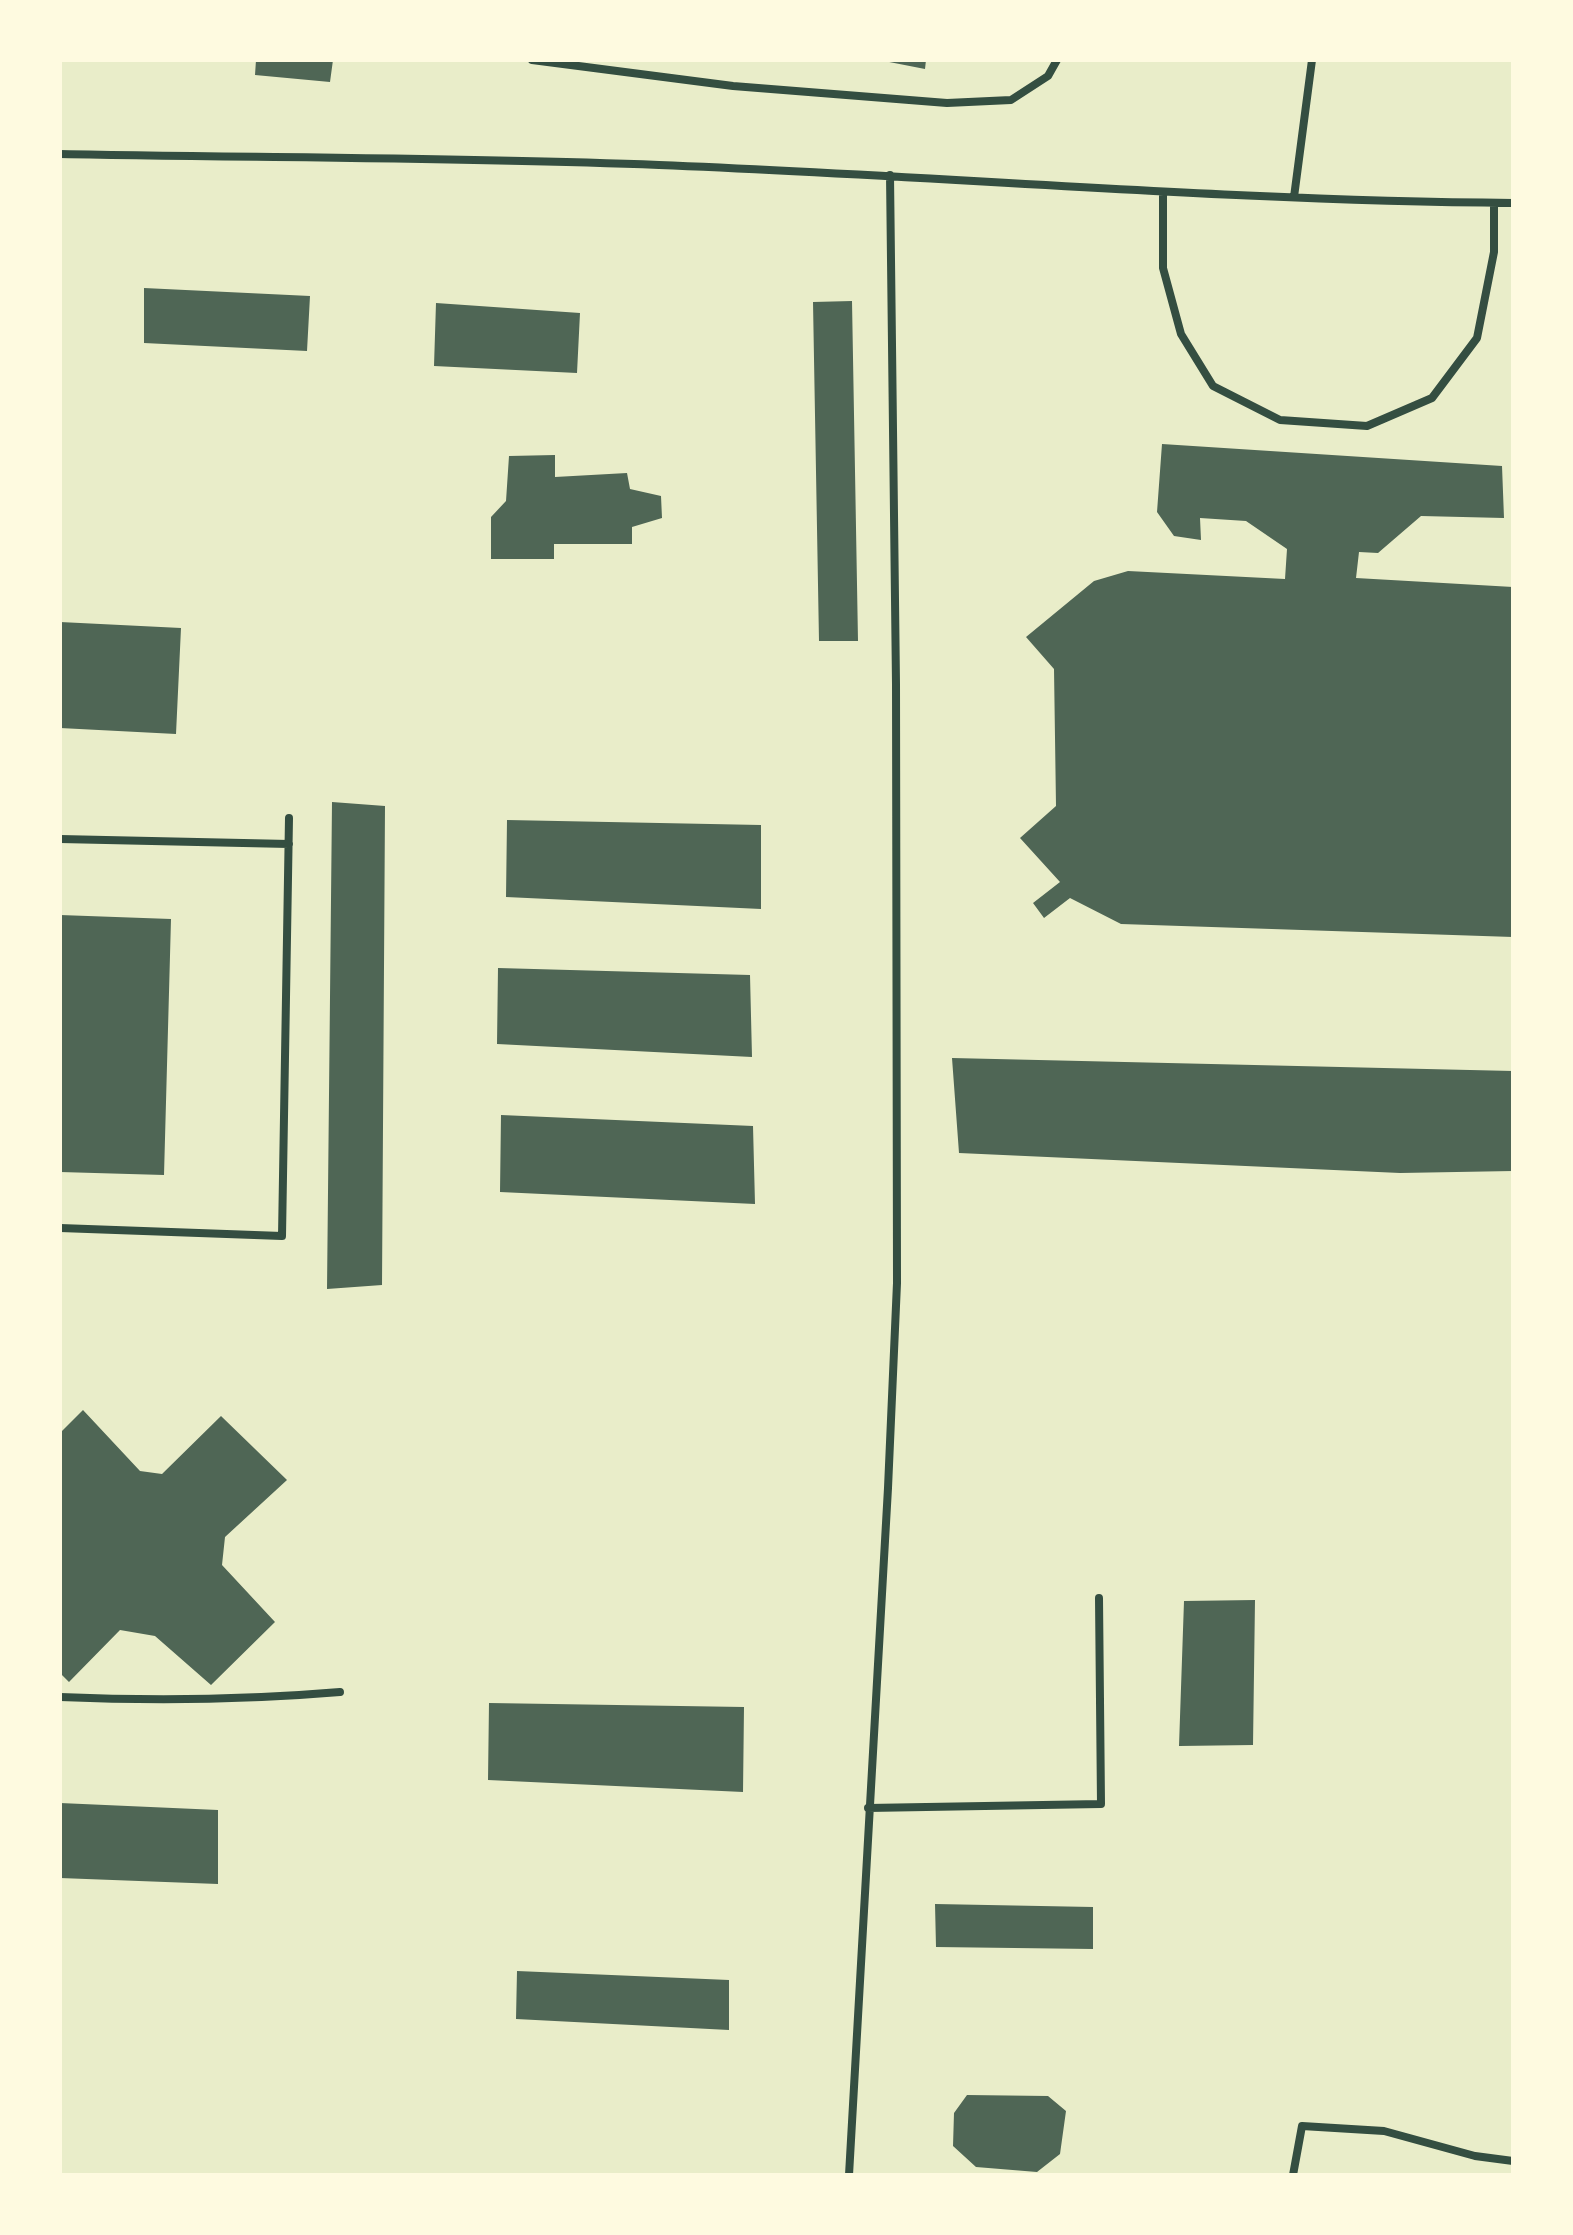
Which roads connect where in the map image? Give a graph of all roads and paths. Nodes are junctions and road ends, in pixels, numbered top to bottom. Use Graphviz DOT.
graph roads {
  1 [pos="532,60"];
  2 [pos="1057,60"];
  3 [pos="1312,60"];
  4 [pos="60,154"];
  5 [pos="890,175"];
  6 [pos="1163,193"];
  7 [pos="1294,197"];
  8 [pos="1494,203"];
  9 [pos="1513,203"];
  10 [pos="289,818"];
  11 [pos="60,839"];
  12 [pos="289,844"];
  13 [pos="60,1228"];
  14 [pos="1099,1598"];
  15 [pos="340,1692"];
  16 [pos="60,1697"];
  17 [pos="868,1808"];
  18 [pos="1513,2161"];
  19 [pos="849,2175"];
  20 [pos="1293,2175"];
  1 -- 2 [label="street"];
  3 -- 7 [label="street"];
  4 -- 5 [label="street"];
  5 -- 6 [label="street"];
  5 -- 17 [label="street"];
  6 -- 7 [label="street"];
  6 -- 8 [label="street"];
  7 -- 8 [label="street"];
  8 -- 9 [label="street"];
  10 -- 12 [label="street"];
  11 -- 12 [label="street"];
  12 -- 13 [label="street"];
  14 -- 17 [label="street"];
  15 -- 16 [label="street"];
  17 -- 19 [label="street"];
  18 -- 20 [label="street"];
}
